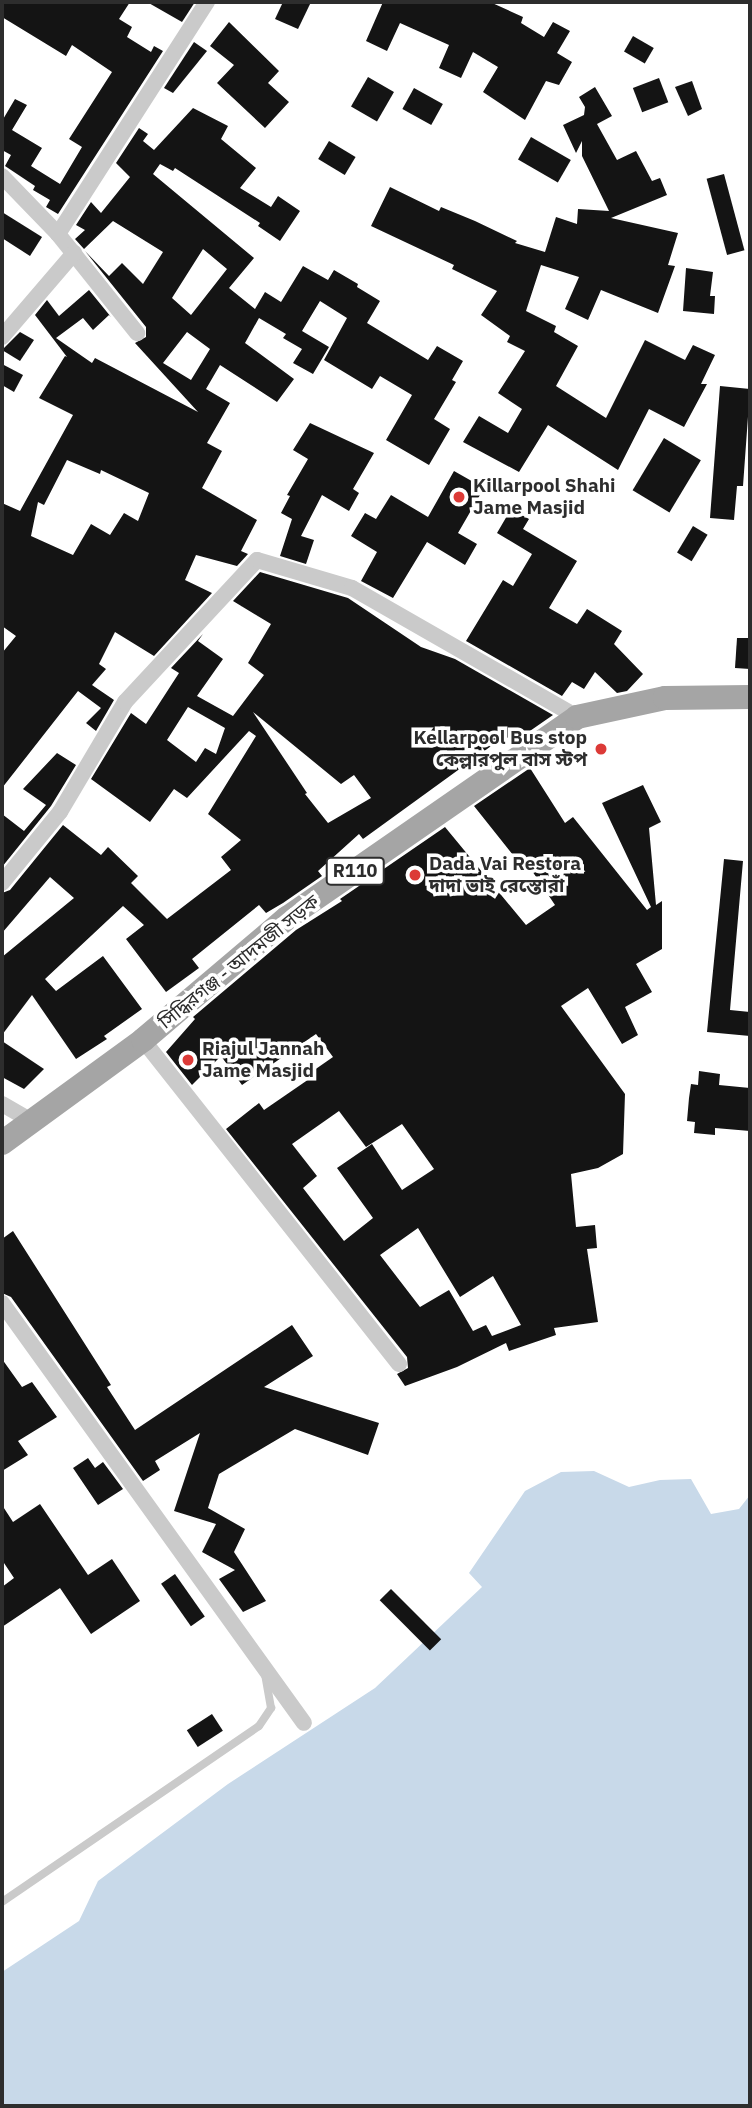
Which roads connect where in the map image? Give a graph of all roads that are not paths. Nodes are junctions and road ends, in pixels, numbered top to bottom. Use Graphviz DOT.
graph roads {
  1 [pos="207,2"];
  2 [pos="2,176"];
  3 [pos="58,234"];
  4 [pos="74,253"];
  5 [pos="137,333"];
  6 [pos="2,337"];
  7 [pos="750,696"];
  8 [pos="577,717"];
  9 [pos="2,883"];
  10 [pos="143,1040"];
  11 [pos="2,1104"];
  12 [pos="32,1121"];
  13 [pos="2,1143"];
  14 [pos="2,1303"];
  15 [pos="399,1364"];
  16 [pos="264,1671"];
  17 [pos="303,1723"];
  18 [pos="2,1902"];
  1 -- 3 [label="street"];
  2 -- 3 [label="street"];
  3 -- 4 [label="street"];
  4 -- 5 [label="street"];
  4 -- 6 [label="street"];
  7 -- 8 [label="main road, সিদ্ধিরগঞ্জ - আদমজী সড়ক / R110"];
  8 -- 9 [label="street"];
  8 -- 10 [label="main road, সিদ্ধিরগঞ্জ - আদমজী সড়ক / R110"];
  10 -- 12 [label="main road, সিদ্ধিরগঞ্জ - আদমজী সড়ক / R110"];
  10 -- 15 [label="street"];
  11 -- 12 [label="street"];
  12 -- 13 [label="main road, সিদ্ধিরগঞ্জ - আদমজী সড়ক / R110"];
  14 -- 16 [label="street"];
  16 -- 17 [label="street"];
  16 -- 18 [label="lane"];
}
